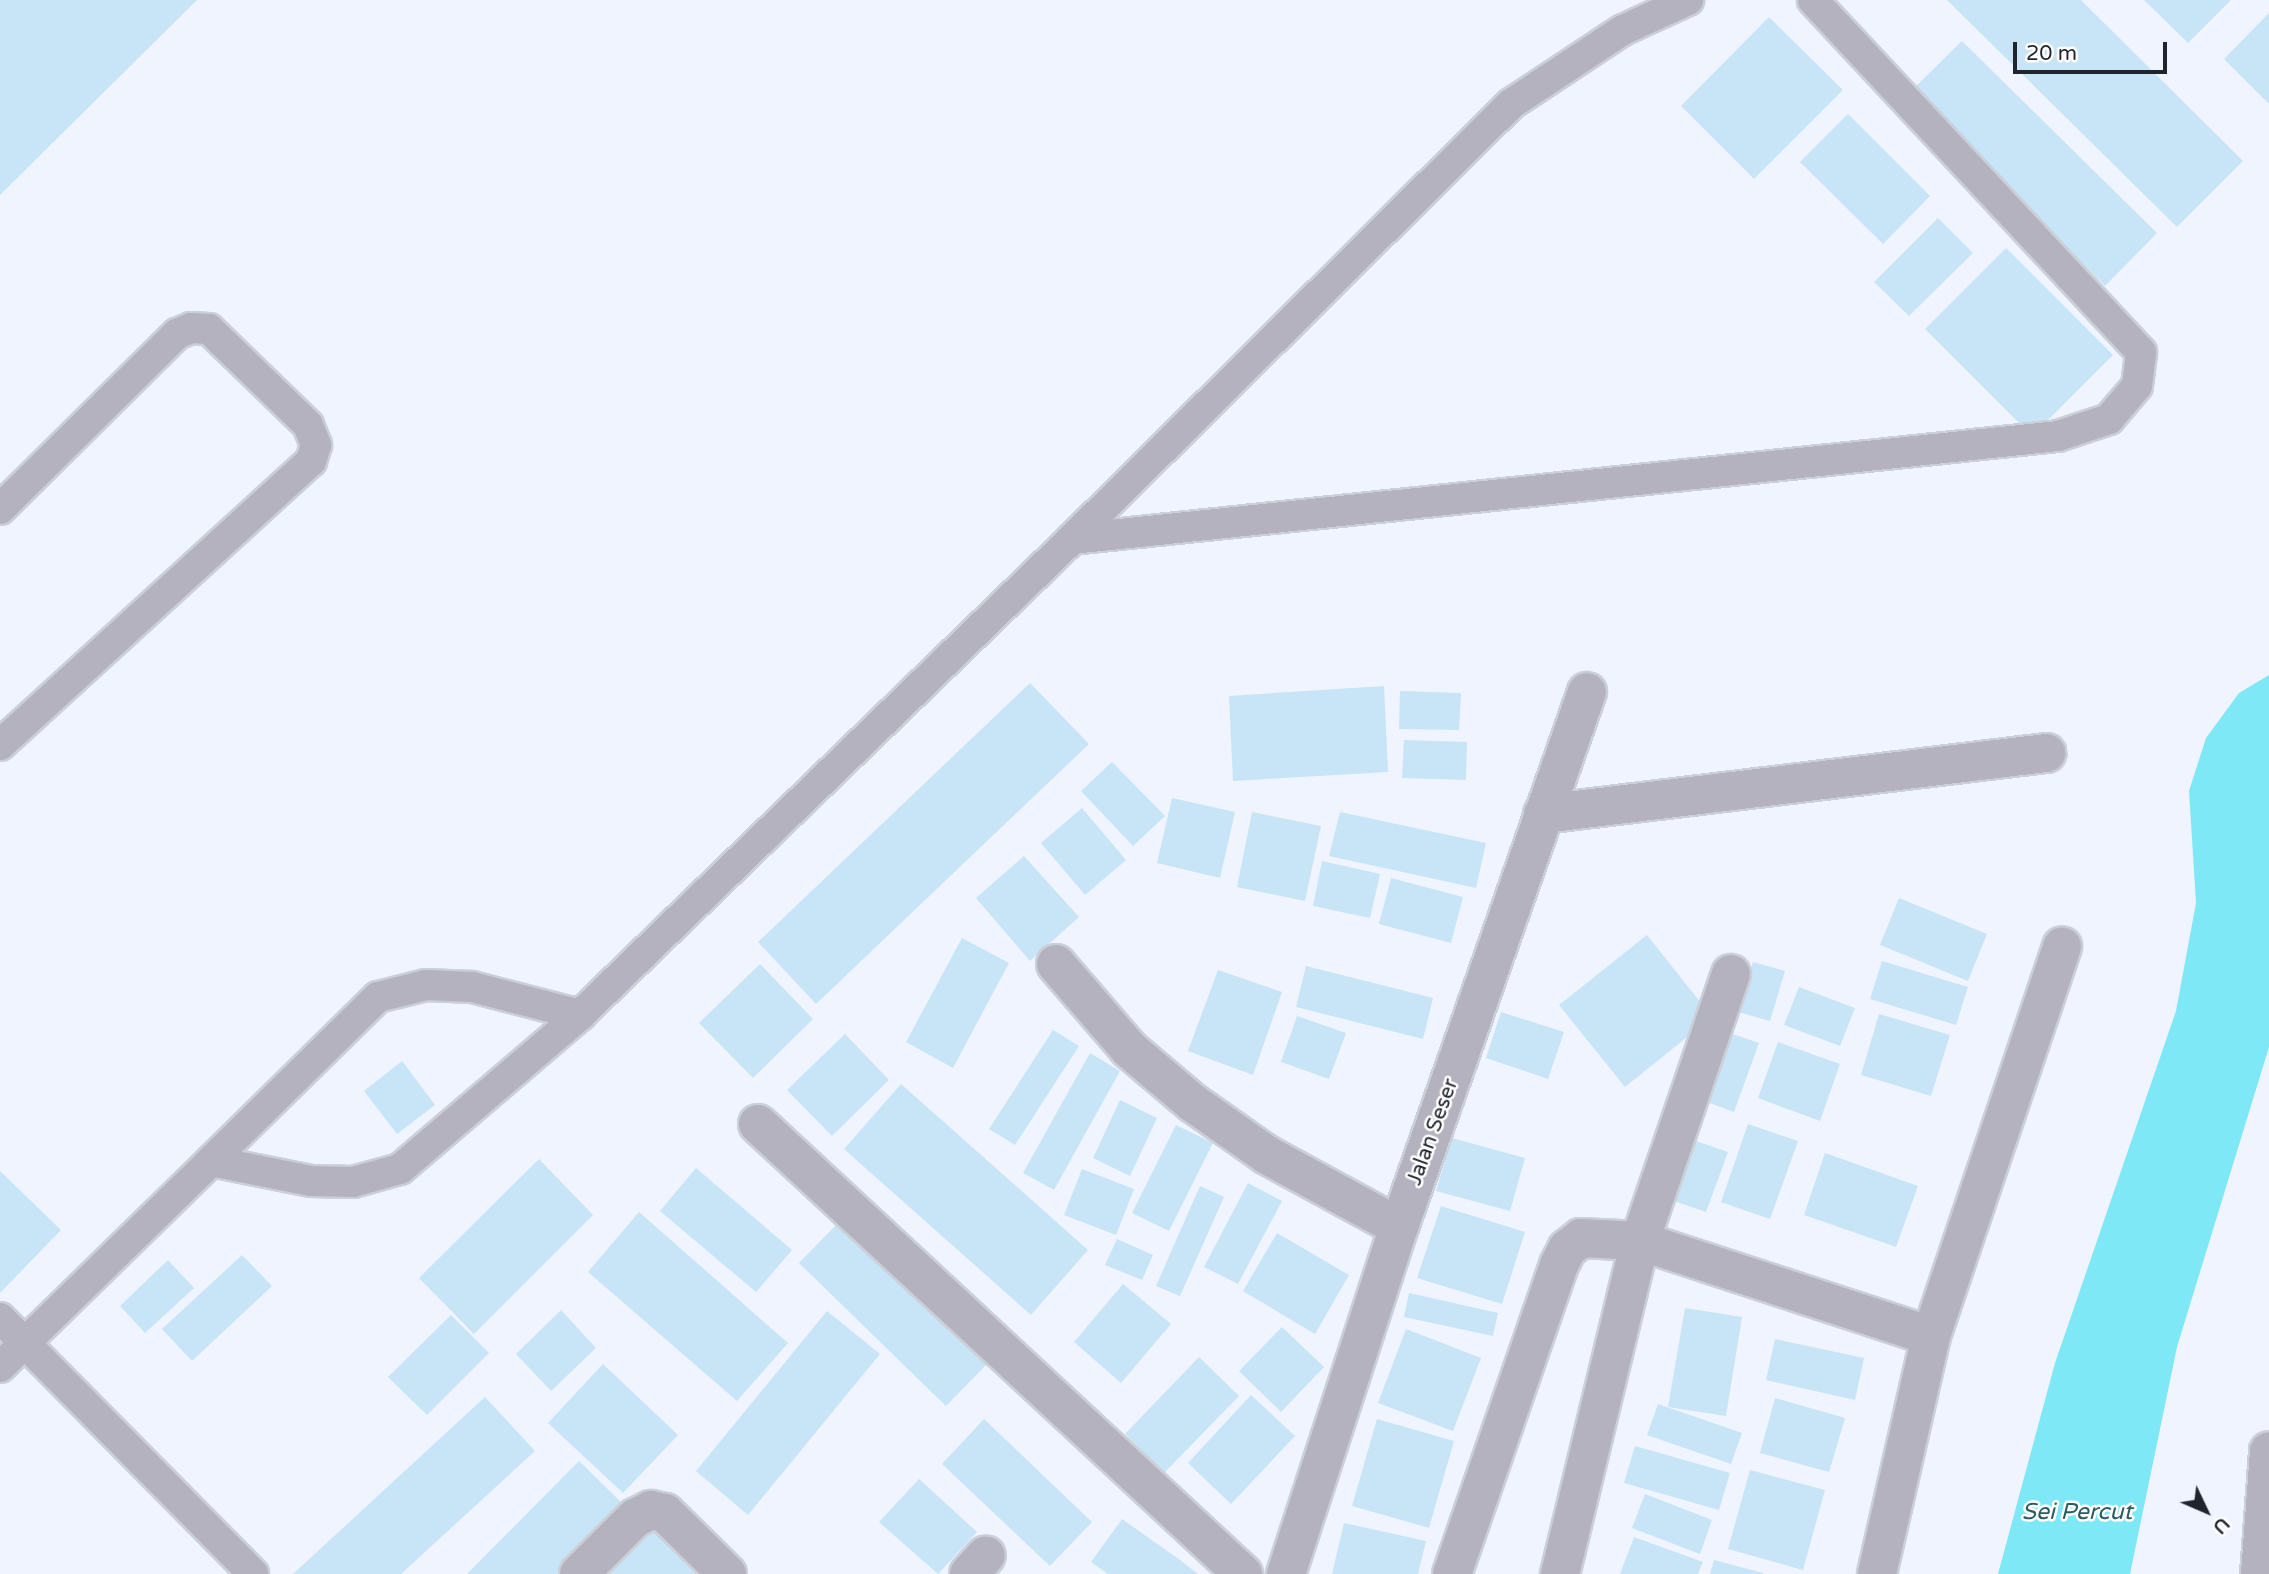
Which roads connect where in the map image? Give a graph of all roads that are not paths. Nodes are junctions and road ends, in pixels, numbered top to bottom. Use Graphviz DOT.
graph roads {
  1 [pos="1688,0"];
  2 [pos="1813,0"];
  3 [pos="0,509"];
  4 [pos="1072,539"];
  5 [pos="1587,692"];
  6 [pos="0,745"];
  7 [pos="2046,753"];
  8 [pos="1543,814"];
  9 [pos="2062,946"];
  10 [pos="1056,964"];
  11 [pos="1731,974"];
  12 [pos="580,1015"];
  13 [pos="758,1124"];
  14 [pos="211,1161"];
  15 [pos="1399,1227"];
  16 [pos="1640,1241"];
  17 [pos="0,1318"];
  18 [pos="1931,1336"];
  19 [pos="25,1341"];
  20 [pos="0,1367"];
  21 [pos="2269,1451"];
  22 [pos="253,1574"];
  23 [pos="579,1574"];
  24 [pos="727,1574"];
  25 [pos="1242,1574"];
  26 [pos="1286,1574"];
  27 [pos="1452,1574"];
  28 [pos="1560,1574"];
  29 [pos="1877,1574"];
  30 [pos="2260,1574"];
  1 -- 4 [label="lane"];
  2 -- 4 [label="lane"];
  3 -- 6 [label="lane"];
  4 -- 12 [label="lane"];
  5 -- 8 [label="street, Jalan Seser"];
  7 -- 8 [label="street"];
  8 -- 15 [label="street, Jalan Seser"];
  9 -- 18 [label="street"];
  10 -- 15 [label="street"];
  11 -- 16 [label="street"];
  12 -- 14 [label="lane"];
  12 -- 14 [label="lane"];
  13 -- 25 [label="street"];
  14 -- 19 [label="lane"];
  15 -- 26 [label="street, Jalan Seser"];
  16 -- 18 [label="street"];
  16 -- 27 [label="street"];
  16 -- 28 [label="street"];
  17 -- 19 [label="lane"];
  18 -- 29 [label="street"];
  19 -- 20 [label="lane"];
  19 -- 22 [label="lane"];
  21 -- 30 [label="street"];
  23 -- 24 [label="street"];
}
